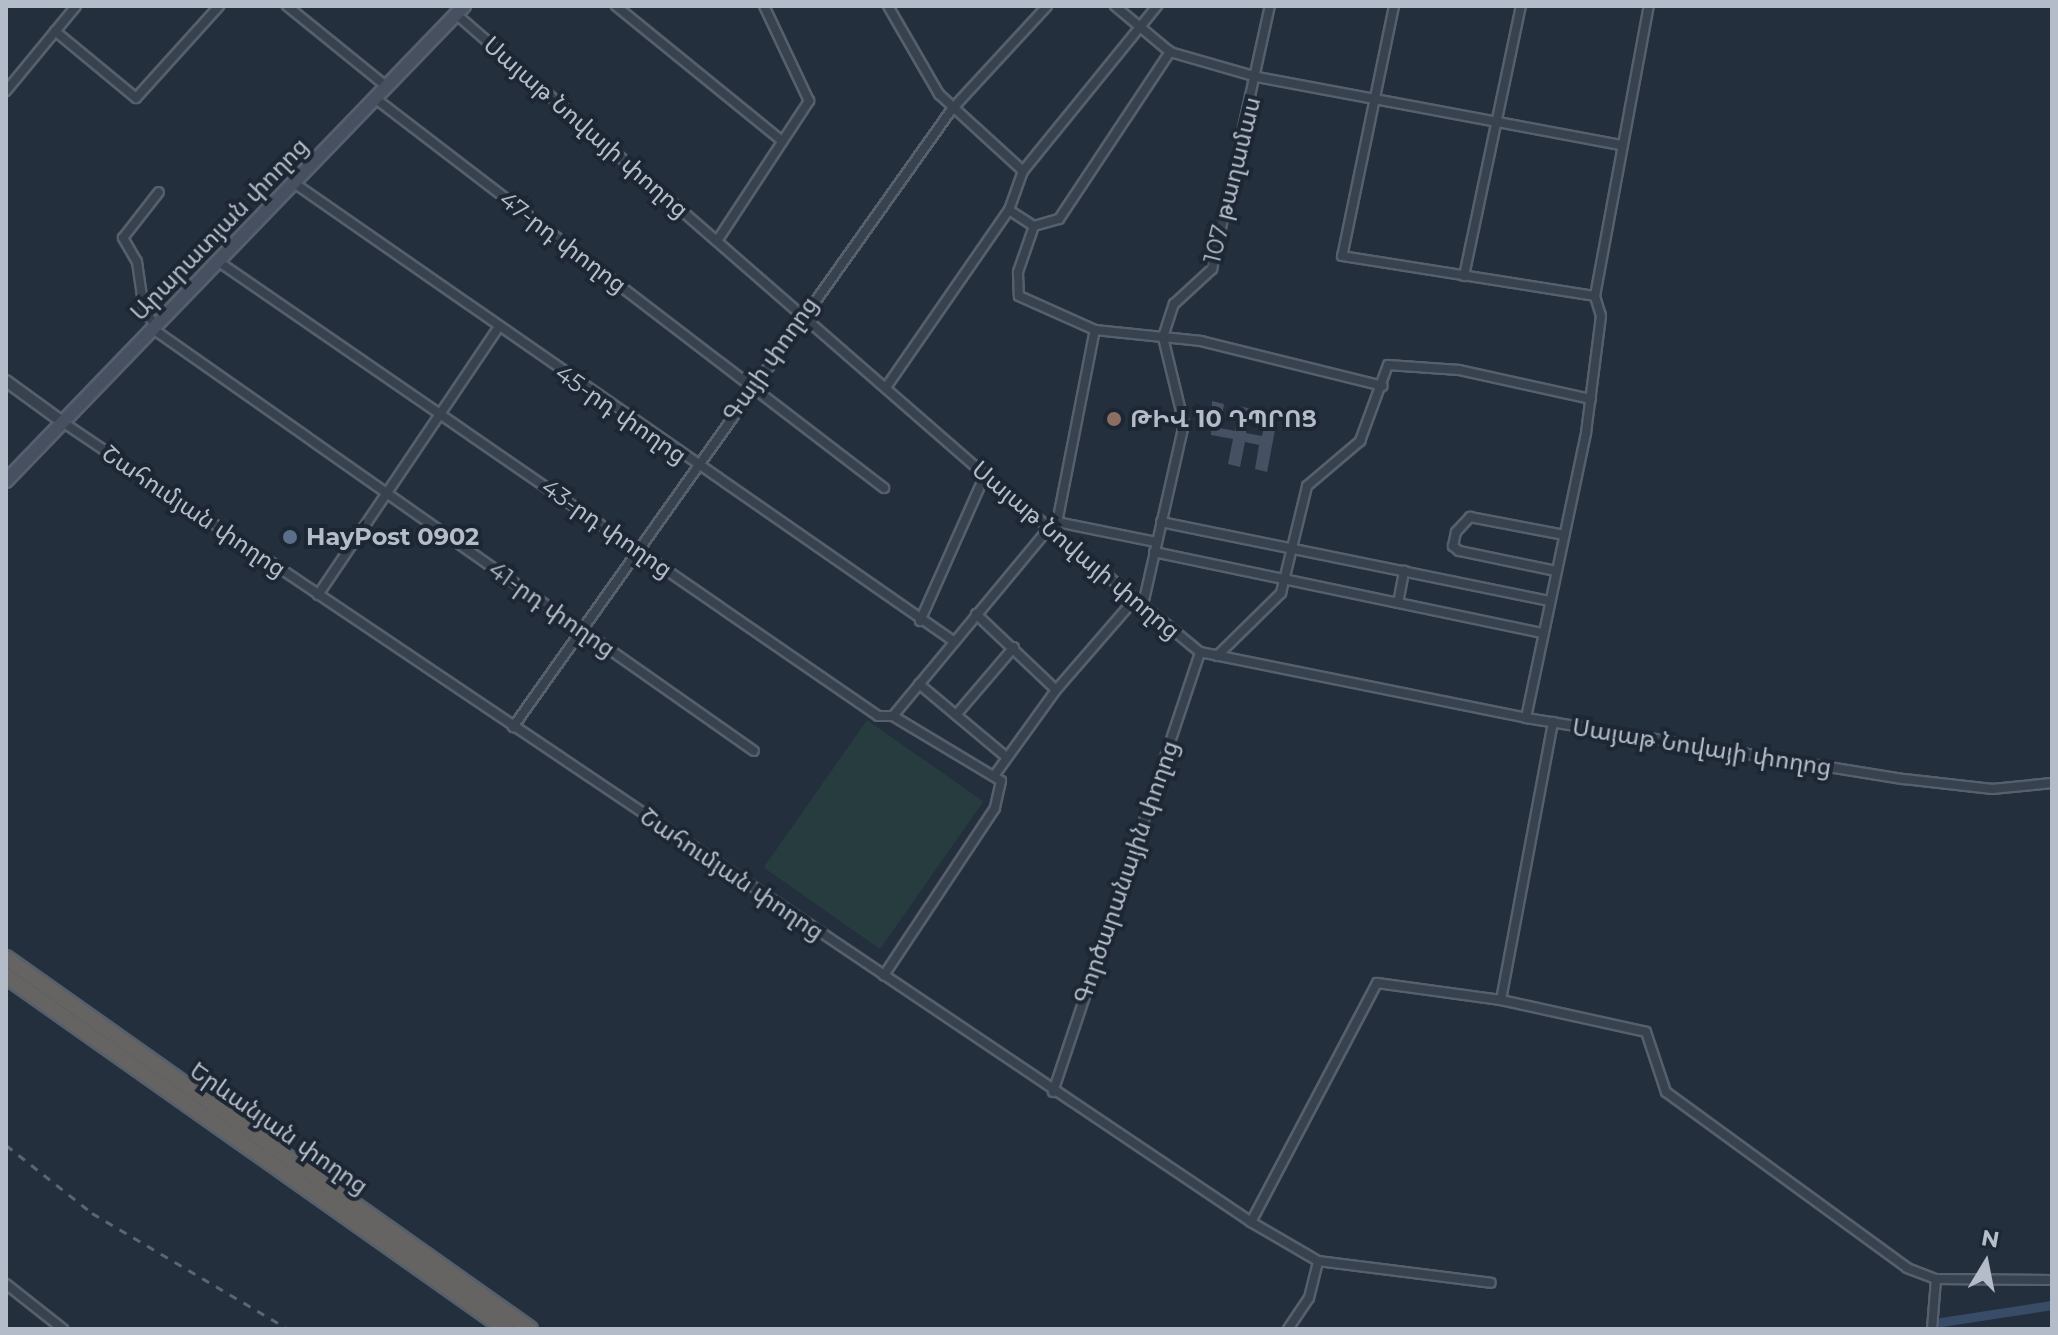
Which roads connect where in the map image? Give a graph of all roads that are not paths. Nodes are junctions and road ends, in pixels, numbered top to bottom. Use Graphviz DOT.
graph roads {
  1 [pos="76,6"];
  2 [pos="219,6"];
  3 [pos="287,6"];
  4 [pos="616,6"];
  5 [pos="764,6"];
  6 [pos="888,6"];
  7 [pos="1047,6"];
  8 [pos="1115,6"];
  9 [pos="1157,6"];
  10 [pos="1270,6"];
  11 [pos="1394,6"];
  12 [pos="1521,6"];
  13 [pos="1649,6"];
  14 [pos="455,9"];
  15 [pos="1138,26"];
  16 [pos="55,31"];
  17 [pos="1170,52"];
  18 [pos="1257,77"];
  19 [pos="387,87"];
  20 [pos="6,91"];
  21 [pos="376,99"];
  22 [pos="1374,100"];
  23 [pos="952,109"];
  24 [pos="1496,123"];
  25 [pos="782,141"];
  26 [pos="1621,145"];
  27 [pos="1023,171"];
  28 [pos="294,183"];
  29 [pos="159,192"];
  30 [pos="1009,210"];
  31 [pos="1034,226"];
  32 [pos="717,241"];
  33 [pos="219,262"];
  34 [pos="1464,276"];
  35 [pos="1595,296"];
  36 [pos="803,313"];
  37 [pos="155,328"];
  38 [pos="498,328"];
  39 [pos="1095,330"];
  40 [pos="1163,337"];
  41 [pos="6,381"];
  42 [pos="750,386"];
  43 [pos="887,386"];
  44 [pos="1383,386"];
  45 [pos="1591,399"];
  46 [pos="439,412"];
  47 [pos="61,421"];
  48 [pos="696,466"];
  49 [pos="985,475"];
  50 [pos="6,481"];
  51 [pos="884,488"];
  52 [pos="385,493"];
  53 [pos="1161,522"];
  54 [pos="1053,528"];
  55 [pos="1564,535"];
  56 [pos="1155,547"];
  57 [pos="637,548"];
  58 [pos="1289,548"];
  59 [pos="1404,571"];
  60 [pos="1556,571"];
  61 [pos="1284,580"];
  62 [pos="318,595"];
  63 [pos="1133,601"];
  64 [pos="1550,601"];
  65 [pos="1398,603"];
  66 [pos="1142,609"];
  67 [pos="976,614"];
  68 [pos="920,621"];
  69 [pos="581,629"];
  70 [pos="1543,633"];
  71 [pos="952,640"];
  72 [pos="1014,647"];
  73 [pos="1200,652"];
  74 [pos="1217,656"];
  75 [pos="919,684"];
  76 [pos="1056,690"];
  77 [pos="956,715"];
  78 [pos="893,716"];
  79 [pos="1526,718"];
  80 [pos="1553,722"];
  81 [pos="513,727"];
  82 [pos="754,751"];
  83 [pos="1005,756"];
  84 [pos="997,778"];
  85 [pos="2052,783"];
  86 [pos="6,958"];
  87 [pos="884,975"];
  88 [pos="6,976"];
  89 [pos="1501,1000"];
  90 [pos="1053,1092"];
  91 [pos="211,1117"];
  92 [pos="342,1208"];
  93 [pos="1251,1222"];
  94 [pos="1318,1261"];
  95 [pos="1936,1279"];
  96 [pos="2052,1280"];
  97 [pos="1491,1283"];
  98 [pos="6,1284"];
  99 [pos="63,1329"];
  100 [pos="506,1329"];
  101 [pos="530,1329"];
  102 [pos="1288,1329"];
  103 [pos="1932,1329"];
  1 -- 16 [label="street"];
  2 -- 16 [label="street"];
  3 -- 19 [label="street"];
  4 -- 25 [label="street"];
  5 -- 25 [label="street"];
  6 -- 23 [label="street"];
  7 -- 23 [label="street, Գայի փողոց"];
  8 -- 15 [label="street"];
  9 -- 15 [label="street"];
  10 -- 18 [label="street, 107 թաղամաս"];
  11 -- 22 [label="street"];
  12 -- 24 [label="street"];
  13 -- 26 [label="street"];
  14 -- 19 [label="main road, Արարատյան փողոց"];
  14 -- 32 [label="street, Սայաթ Նովայի փողոց"];
  15 -- 17 [label="street"];
  15 -- 27 [label="street"];
  16 -- 20 [label="street"];
  17 -- 18 [label="street"];
  17 -- 31 [label="street"];
  18 -- 22 [label="street"];
  18 -- 40 [label="street, 107 թաղամաս"];
  19 -- 21 [label="main road, Արարատյան փողոց"];
  21 -- 28 [label="main road, Արարատյան փողոց"];
  21 -- 42 [label="street, 47-րդ փողոց"];
  22 -- 24 [label="street"];
  22 -- 34 [label="street"];
  23 -- 27 [label="street"];
  23 -- 36 [label="street, Գայի փողոց"];
  24 -- 26 [label="street"];
  24 -- 34 [label="street"];
  25 -- 32 [label="street"];
  26 -- 35 [label="street"];
  27 -- 30 [label="street"];
  28 -- 33 [label="main road, Արարատյան փողոց"];
  28 -- 38 [label="street, 45-րդ փողոց"];
  29 -- 37 [label="street"];
  30 -- 31 [label="street"];
  30 -- 43 [label="street"];
  31 -- 39 [label="street"];
  32 -- 36 [label="street, Սայաթ Նովայի փողոց"];
  33 -- 37 [label="main road, Արարատյան փողոց"];
  33 -- 46 [label="street, 43-րդ փողոց"];
  34 -- 35 [label="street"];
  35 -- 45 [label="street"];
  36 -- 42 [label="street, Գայի փողոց"];
  36 -- 43 [label="street, Սայաթ Նովայի փողոց"];
  37 -- 47 [label="main road, Արարատյան փողոց"];
  37 -- 52 [label="street, 41-րդ փողոց"];
  38 -- 46 [label="street"];
  38 -- 48 [label="street, 45-րդ փողոց"];
  39 -- 40 [label="street"];
  39 -- 54 [label="street"];
  40 -- 44 [label="street"];
  40 -- 53 [label="street"];
  41 -- 47 [label="street, Շահումյան փողոց"];
  42 -- 48 [label="street, Գայի փողոց"];
  42 -- 51 [label="street, 47-րդ փողոց"];
  43 -- 49 [label="street, Սայաթ Նովայի փողոց"];
  44 -- 45 [label="street"];
  44 -- 58 [label="street"];
  45 -- 55 [label="street"];
  46 -- 52 [label="street"];
  46 -- 57 [label="street, 43-րդ փողոց"];
  47 -- 50 [label="main road, Արարատյան փողոց"];
  47 -- 62 [label="street, Շահումյան փողոց"];
  48 -- 57 [label="street, Գայի փողոց"];
  48 -- 68 [label="street, 45-րդ փողոց"];
  49 -- 54 [label="street, Սայաթ Նովայի փողոց"];
  49 -- 68 [label="street"];
  52 -- 62 [label="street"];
  52 -- 69 [label="street, 41-րդ փողոց"];
  53 -- 56 [label="street"];
  53 -- 58 [label="street"];
  54 -- 56 [label="street"];
  54 -- 63 [label="street, Սայաթ Նովայի փողոց"];
  54 -- 67 [label="street"];
  55 -- 60 [label="street"];
  55 -- 60 [label="street"];
  56 -- 61 [label="street"];
  56 -- 66 [label="street"];
  57 -- 69 [label="street, Գայի փողոց"];
  57 -- 78 [label="street, 43-րդ փողոց"];
  58 -- 59 [label="street"];
  58 -- 61 [label="street"];
  59 -- 64 [label="street"];
  59 -- 65 [label="street"];
  60 -- 64 [label="street"];
  61 -- 65 [label="street"];
  61 -- 74 [label="street"];
  62 -- 81 [label="street, Շահումյան փողոց"];
  63 -- 66 [label="street, Սայաթ Նովայի փողոց"];
  63 -- 76 [label="street"];
  64 -- 70 [label="street"];
  65 -- 70 [label="street"];
  66 -- 73 [label="street, Սայաթ Նովայի փողոց"];
  67 -- 71 [label="street"];
  67 -- 72 [label="street"];
  68 -- 71 [label="street, 45-րդ փողոց"];
  69 -- 81 [label="street, Գայի փողոց"];
  69 -- 82 [label="street, 41-րդ փողոց"];
  70 -- 79 [label="street"];
  71 -- 75 [label="street"];
  72 -- 76 [label="street"];
  72 -- 77 [label="street"];
  73 -- 74 [label="street, Սայաթ Նովայի փողոց"];
  73 -- 90 [label="street, Գործարանային փողոց"];
  74 -- 79 [label="street, Սայաթ Նովայի փողոց"];
  75 -- 77 [label="street"];
  75 -- 78 [label="street"];
  76 -- 83 [label="street"];
  77 -- 83 [label="street"];
  78 -- 84 [label="street, 43-րդ փողոց"];
  79 -- 80 [label="street, Սայաթ Նովայի փողոց"];
  80 -- 85 [label="street, Սայաթ Նովայի փողոց"];
  80 -- 89 [label="street"];
  81 -- 87 [label="street, Շահումյան փողոց"];
  83 -- 84 [label="street"];
  84 -- 87 [label="street"];
  86 -- 91 [label="highway, Երևանյան փողոց"];
  87 -- 90 [label="street, Շահումյան փողոց"];
  88 -- 91 [label="highway, Երևանյան փողոց"];
  89 -- 93 [label="street"];
  89 -- 95 [label="street"];
  90 -- 93 [label="street, Շահումյան փողոց"];
  91 -- 92 [label="highway, Երևանյան փողոց"];
  92 -- 100 [label="highway, Երևանյան փողոց"];
  92 -- 101 [label="highway, Երևանյան փողոց"];
  93 -- 94 [label="street, Շահումյան փողոց"];
  94 -- 97 [label="street, Շահումյան փողոց"];
  94 -- 102 [label="street"];
  95 -- 96 [label="street"];
  95 -- 103 [label="street"];
  98 -- 99 [label="street"];
}
